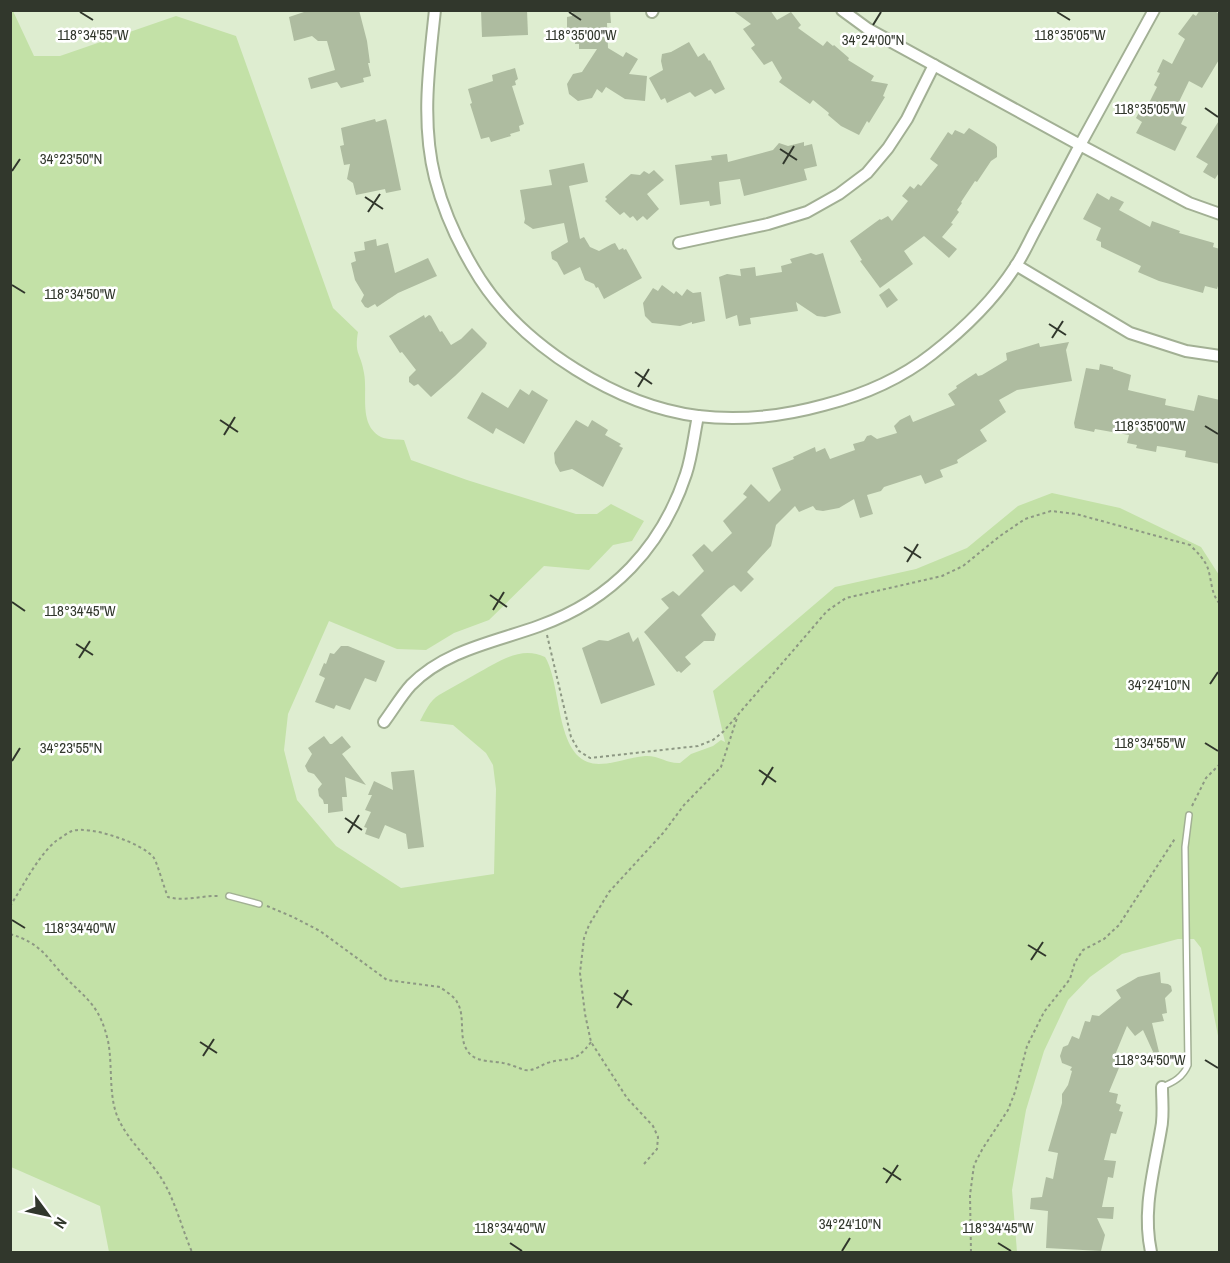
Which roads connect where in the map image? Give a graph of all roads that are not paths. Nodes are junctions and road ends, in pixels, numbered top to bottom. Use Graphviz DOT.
graph roads {
  1 [pos="435,10"];
  2 [pos="842,10"];
  3 [pos="1154,10"];
  4 [pos="934,66"];
  5 [pos="1080,146"];
  6 [pos="1220,214"];
  7 [pos="679,243"];
  8 [pos="1016,265"];
  9 [pos="1220,356"];
  10 [pos="698,416"];
  11 [pos="384,722"];
  12 [pos="1189,815"];
  13 [pos="229,896"];
  14 [pos="259,904"];
  15 [pos="1162,1087"];
  16 [pos="1151,1252"];
  1 -- 10 [label="street"];
  2 -- 4 [label="street"];
  3 -- 5 [label="street"];
  4 -- 5 [label="street"];
  4 -- 7 [label="street"];
  5 -- 6 [label="street"];
  5 -- 8 [label="street"];
  8 -- 9 [label="street"];
  8 -- 10 [label="street"];
  10 -- 11 [label="street"];
  12 -- 15 [label="lane"];
  13 -- 14 [label="lane"];
  15 -- 16 [label="street"];
}
